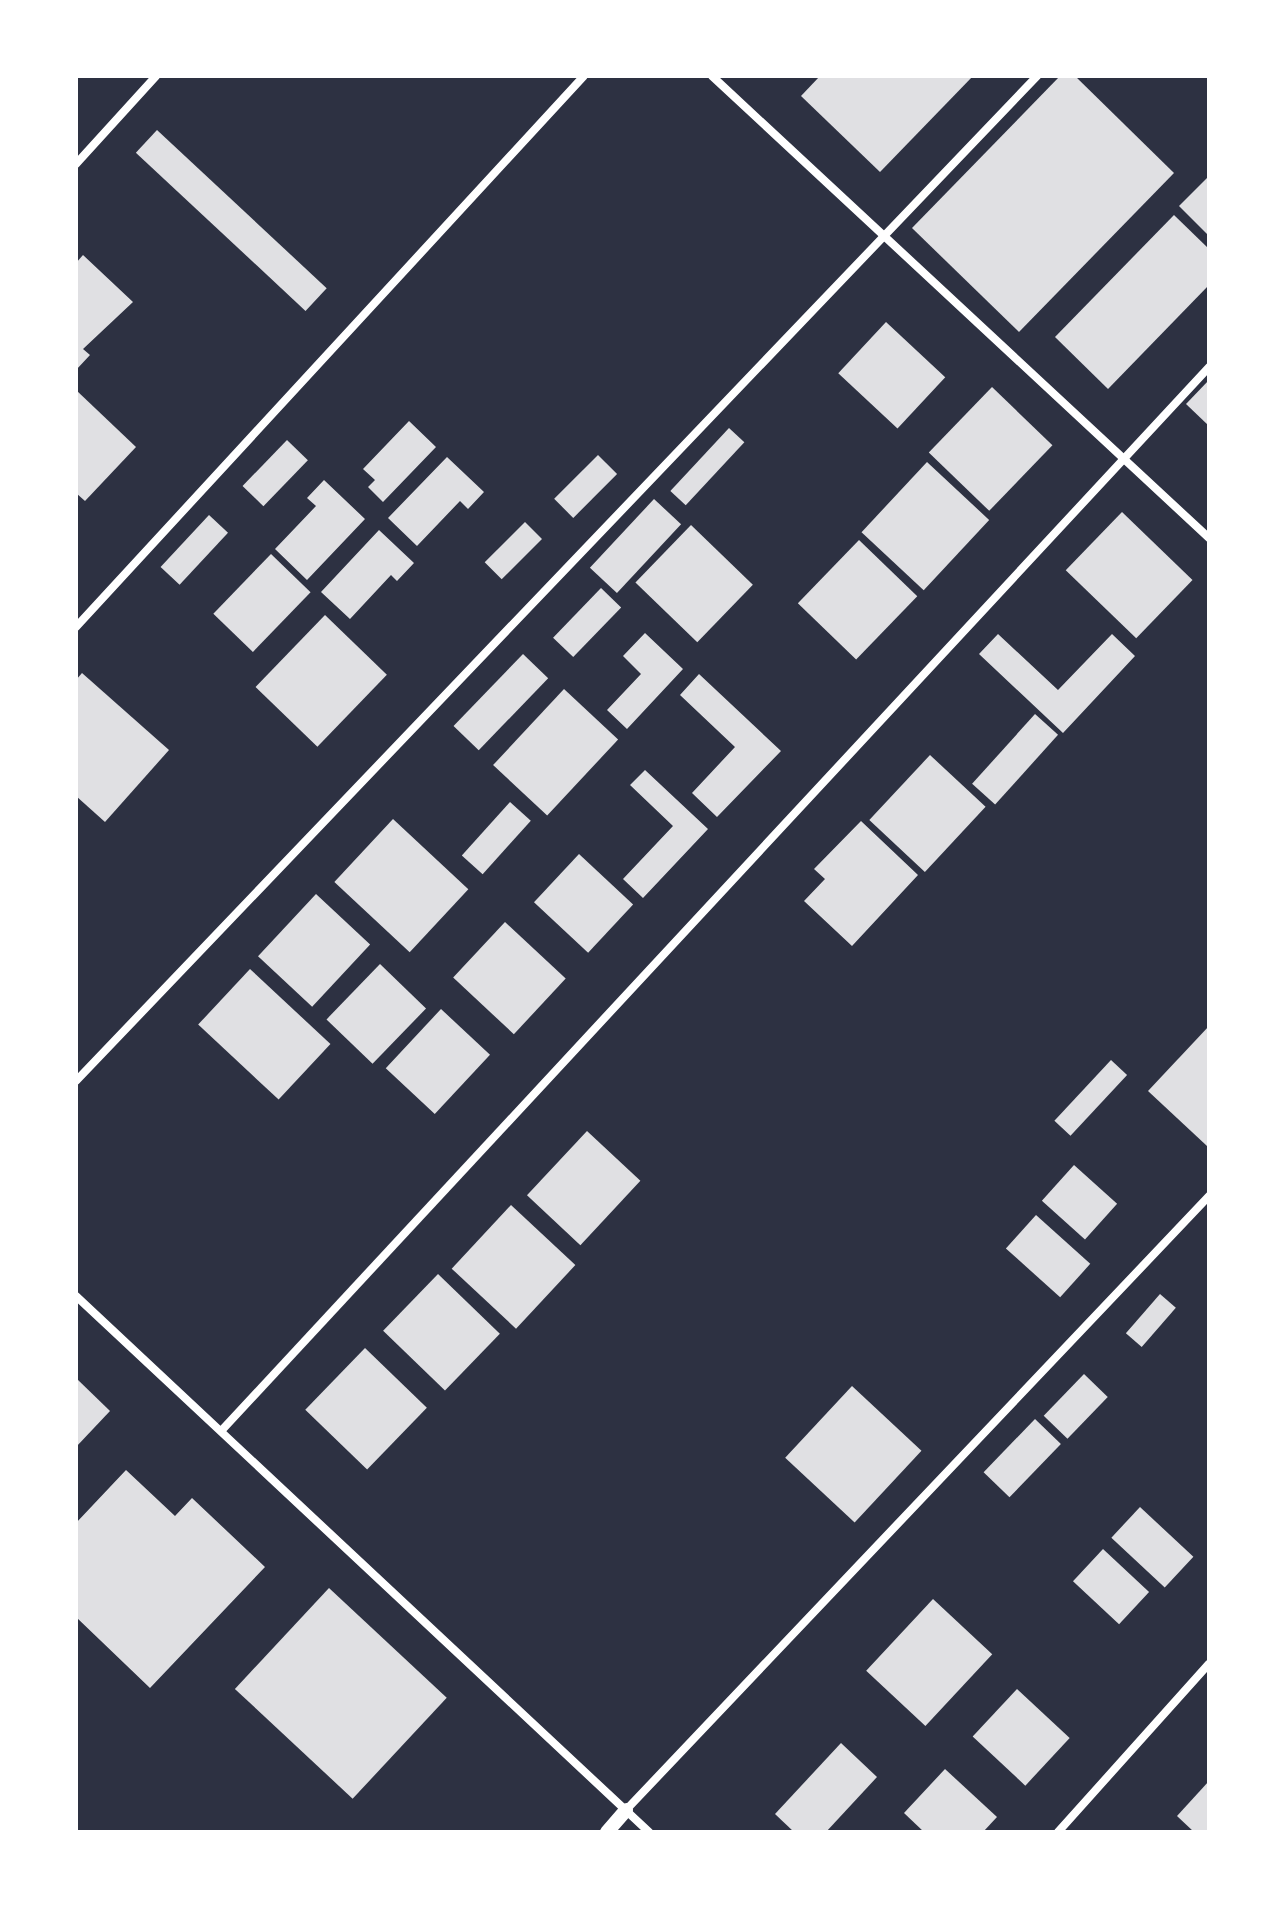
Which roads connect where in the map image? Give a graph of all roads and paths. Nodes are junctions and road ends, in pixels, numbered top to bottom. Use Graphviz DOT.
graph roads {
  1 [pos="156,76"];
  2 [pos="584,76"];
  3 [pos="712,76"];
  4 [pos="1037,76"];
  5 [pos="76,164"];
  6 [pos="886,238"];
  7 [pos="1209,367"];
  8 [pos="1124,459"];
  9 [pos="1209,538"];
  10 [pos="76,627"];
  11 [pos="76,1081"];
  12 [pos="1209,1196"];
  13 [pos="76,1296"];
  14 [pos="222,1430"];
  15 [pos="1209,1664"];
  16 [pos="626,1810"];
  17 [pos="607,1832"];
  18 [pos="649,1832"];
  19 [pos="1058,1832"];
  1 -- 5 [label="street"];
  2 -- 10 [label="street"];
  3 -- 6 [label="street"];
  4 -- 6 [label="street"];
  6 -- 8 [label="street"];
  6 -- 11 [label="street"];
  7 -- 8 [label="street"];
  8 -- 9 [label="street"];
  8 -- 14 [label="street"];
  12 -- 16 [label="street"];
  13 -- 14 [label="street"];
  14 -- 16 [label="street"];
  15 -- 19 [label="street"];
  16 -- 17 [label="street"];
  16 -- 18 [label="street"];
}
